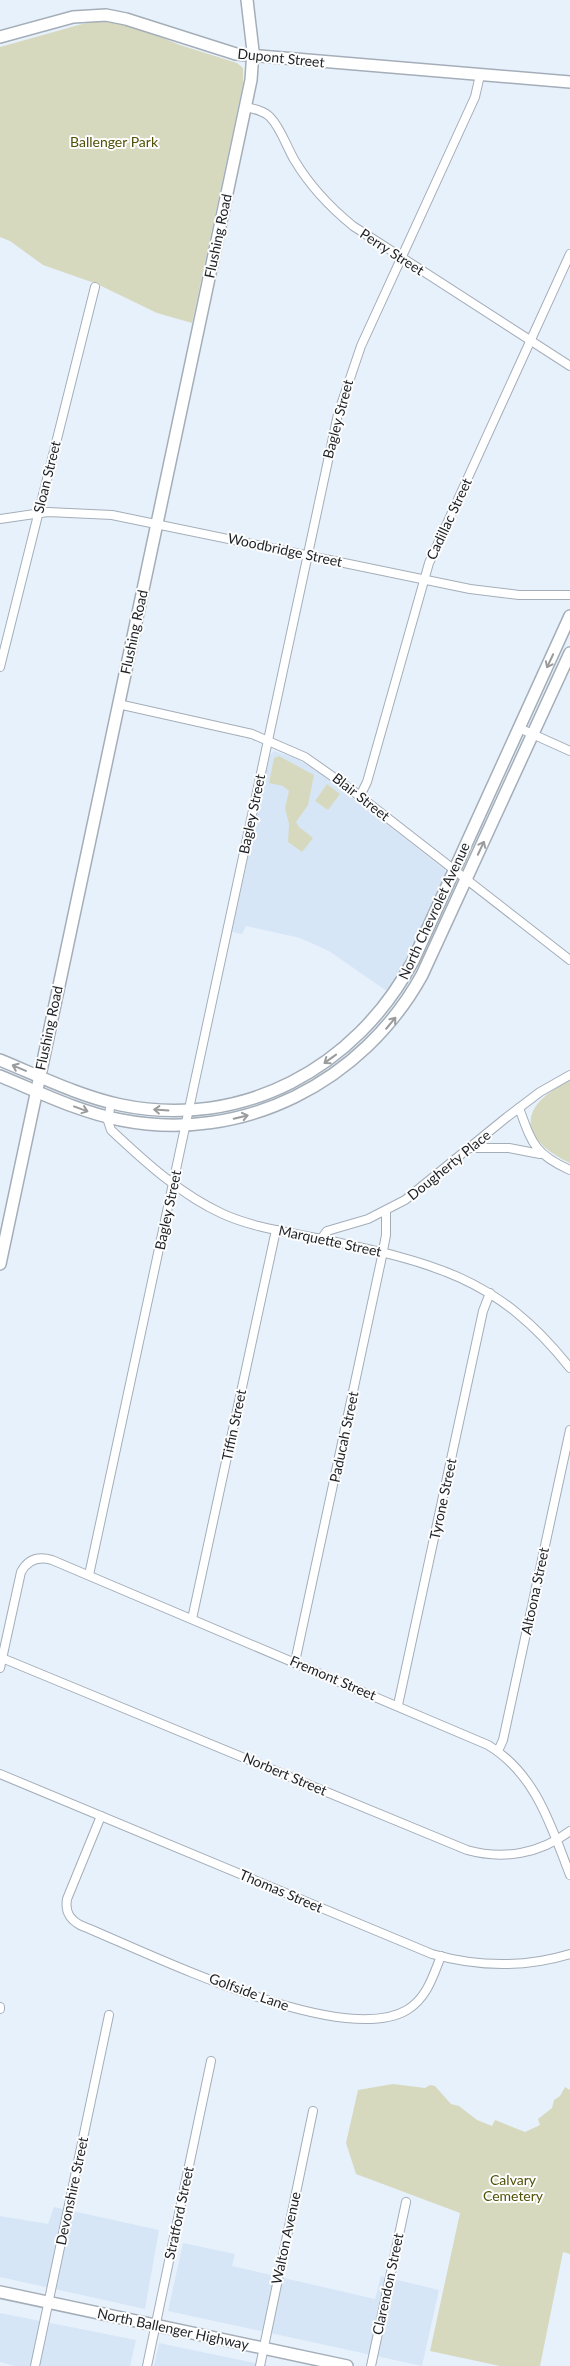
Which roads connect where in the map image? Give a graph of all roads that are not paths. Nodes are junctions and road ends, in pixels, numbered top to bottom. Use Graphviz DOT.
graph roads {
  1 [pos="247,0"];
  2 [pos="0,37"];
  3 [pos="253,56"];
  4 [pos="480,75"];
  5 [pos="570,82"];
  6 [pos="246,106"];
  7 [pos="570,254"];
  8 [pos="401,258"];
  9 [pos="95,287"];
  10 [pos="530,341"];
  11 [pos="570,366"];
  12 [pos="38,513"];
  13 [pos="0,518"];
  14 [pos="157,523"];
  15 [pos="307,555"];
  16 [pos="424,580"];
  17 [pos="570,595"];
  18 [pos="570,616"];
  19 [pos="570,653"];
  20 [pos="0,667"];
  21 [pos="118,704"];
  22 [pos="519,728"];
  23 [pos="533,735"];
  24 [pos="268,740"];
  25 [pos="570,751"];
  26 [pos="360,796"];
  27 [pos="454,869"];
  28 [pos="467,879"];
  29 [pos="570,960"];
  30 [pos="361,1033"];
  31 [pos="372,1044"];
  32 [pos="0,1060"];
  33 [pos="570,1074"];
  34 [pos="0,1076"];
  35 [pos="39,1076"];
  36 [pos="36,1091"];
  37 [pos="111,1102"];
  38 [pos="519,1108"];
  39 [pos="189,1110"];
  40 [pos="108,1117"];
  41 [pos="186,1125"];
  42 [pos="469,1148"];
  43 [pos="542,1155"];
  44 [pos="570,1170"];
  45 [pos="174,1183"];
  46 [pos="386,1211"];
  47 [pos="276,1230"];
  48 [pos="321,1239"];
  49 [pos="383,1252"];
  50 [pos="0,1264"];
  51 [pos="490,1293"];
  52 [pos="570,1368"];
  53 [pos="570,1430"];
  54 [pos="89,1575"];
  55 [pos="192,1619"];
  56 [pos="2,1658"];
  57 [pos="295,1662"];
  58 [pos="0,1668"];
  59 [pos="398,1705"];
  60 [pos="498,1751"];
  61 [pos="0,1774"];
  62 [pos="102,1816"];
  63 [pos="570,1831"];
  64 [pos="557,1841"];
  65 [pos="570,1875"];
  66 [pos="68,1913"];
  67 [pos="58,1916"];
  68 [pos="570,1954"];
  69 [pos="441,1956"];
  70 [pos="109,2015"];
  71 [pos="211,2061"];
  72 [pos="313,2111"];
  73 [pos="406,2202"];
  74 [pos="0,2292"];
  75 [pos="48,2302"];
  76 [pos="156,2325"];
  77 [pos="263,2348"];
  78 [pos="35,2366"];
  79 [pos="147,2366"];
  80 [pos="260,2366"];
  81 [pos="346,2366"];
  82 [pos="371,2366"];
  1 -- 3 [label="street, Flushing Road"];
  2 -- 3 [label="street, Dupont Street"];
  3 -- 4 [label="street, Dupont Street"];
  3 -- 6 [label="street, Flushing Road"];
  4 -- 5 [label="street, Dupont Street"];
  4 -- 8 [label="street, Bagley Street"];
  6 -- 8 [label="street, Perry Street"];
  6 -- 14 [label="street, Flushing Road"];
  7 -- 10 [label="street, Cadillac Street"];
  8 -- 10 [label="street, Perry Street"];
  8 -- 15 [label="street, Bagley Street"];
  9 -- 12 [label="street, Sloan Street"];
  10 -- 11 [label="street, Perry Street"];
  10 -- 16 [label="street, Cadillac Street"];
  12 -- 13 [label="street, Woodbridge Street"];
  12 -- 14 [label="street, Woodbridge Street"];
  12 -- 20 [label="street, Sloan Street"];
  14 -- 15 [label="street, Woodbridge Street"];
  14 -- 21 [label="street, Flushing Road"];
  15 -- 16 [label="street, Woodbridge Street"];
  15 -- 24 [label="street, Bagley Street"];
  16 -- 17 [label="street, Woodbridge Street"];
  16 -- 26 [label="street, Cadillac Street"];
  18 -- 22 [label="street, North Chevrolet Avenue, one-way"];
  19 -- 23 [label="street, North Chevrolet Avenue"];
  21 -- 24 [label="street, Blair Street"];
  21 -- 35 [label="street, Flushing Road"];
  22 -- 23 [label="street"];
  22 -- 27 [label="street, North Chevrolet Avenue"];
  23 -- 25 [label="street"];
  28 -- 23 [label="street, North Chevrolet Avenue, one-way"];
  24 -- 26 [label="street, Blair Street"];
  24 -- 39 [label="street, Bagley Street"];
  26 -- 27 [label="street, Blair Street"];
  27 -- 28 [label="street, Blair Street"];
  27 -- 30 [label="street, North Chevrolet Avenue"];
  28 -- 29 [label="street, Blair Street"];
  31 -- 28 [label="street, North Chevrolet Avenue, one-way"];
  30 -- 31 [label="street"];
  30 -- 39 [label="street, North Chevrolet Avenue, one-way"];
  41 -- 31 [label="street, North Chevrolet Avenue, one-way"];
  35 -- 32 [label="street, North Chevrolet Avenue, one-way"];
  33 -- 38 [label="street, Dougherty Place"];
  34 -- 36 [label="street, North Chevrolet Avenue"];
  35 -- 36 [label="street, Flushing Road"];
  35 -- 37 [label="street, North Chevrolet Avenue"];
  36 -- 40 [label="street, North Chevrolet Avenue, one-way"];
  36 -- 50 [label="street, Flushing Road"];
  39 -- 37 [label="street, North Chevrolet Avenue, one-way"];
  37 -- 40 [label="street"];
  38 -- 42 [label="street, Dougherty Place"];
  38 -- 43 [label="street"];
  39 -- 41 [label="street, Bagley Street"];
  40 -- 41 [label="street, North Chevrolet Avenue"];
  40 -- 45 [label="street, Marquette Street"];
  41 -- 45 [label="street, Bagley Street"];
  42 -- 43 [label="street"];
  42 -- 46 [label="street, Dougherty Place"];
  43 -- 44 [label="street"];
  45 -- 47 [label="street, Marquette Street"];
  45 -- 54 [label="street, Bagley Street"];
  46 -- 48 [label="street, Dougherty Place"];
  46 -- 49 [label="street, Paducah Street"];
  47 -- 48 [label="street, Marquette Street"];
  47 -- 55 [label="street, Tiffin Street"];
  48 -- 49 [label="street, Marquette Street"];
  49 -- 51 [label="street, Marquette Street"];
  49 -- 57 [label="street, Paducah Street"];
  51 -- 52 [label="street, Marquette Street"];
  51 -- 59 [label="street, Tyrone Street"];
  53 -- 60 [label="street, Altoona Street"];
  54 -- 55 [label="street, Fremont Street"];
  54 -- 56 [label="street, Fremont Street"];
  55 -- 57 [label="street, Fremont Street"];
  56 -- 58 [label="street"];
  56 -- 64 [label="street, Norbert Street"];
  57 -- 59 [label="street, Fremont Street"];
  59 -- 60 [label="street, Fremont Street"];
  60 -- 64 [label="street, Fremont Street"];
  61 -- 62 [label="street, Thomas Street"];
  62 -- 66 [label="street"];
  62 -- 69 [label="street, Thomas Street"];
  63 -- 64 [label="street, Norbert Street"];
  64 -- 65 [label="street, Fremont Street"];
  66 -- 67 [label="street"];
  66 -- 69 [label="street, Golfside Lane"];
  68 -- 69 [label="street, Thomas Street"];
  70 -- 75 [label="street, Devonshire Street"];
  71 -- 76 [label="street, Stratford Street"];
  72 -- 77 [label="street, Walton Avenue"];
  73 -- 82 [label="street, Clarendon Street"];
  74 -- 75 [label="street, North Ballenger Highway"];
  75 -- 76 [label="street, North Ballenger Highway"];
  75 -- 78 [label="street, Devonshire Street"];
  76 -- 77 [label="street, North Ballenger Highway"];
  76 -- 79 [label="street, Stratford Street"];
  77 -- 80 [label="street, Walton Avenue"];
  77 -- 81 [label="street, North Ballenger Highway"];
}
